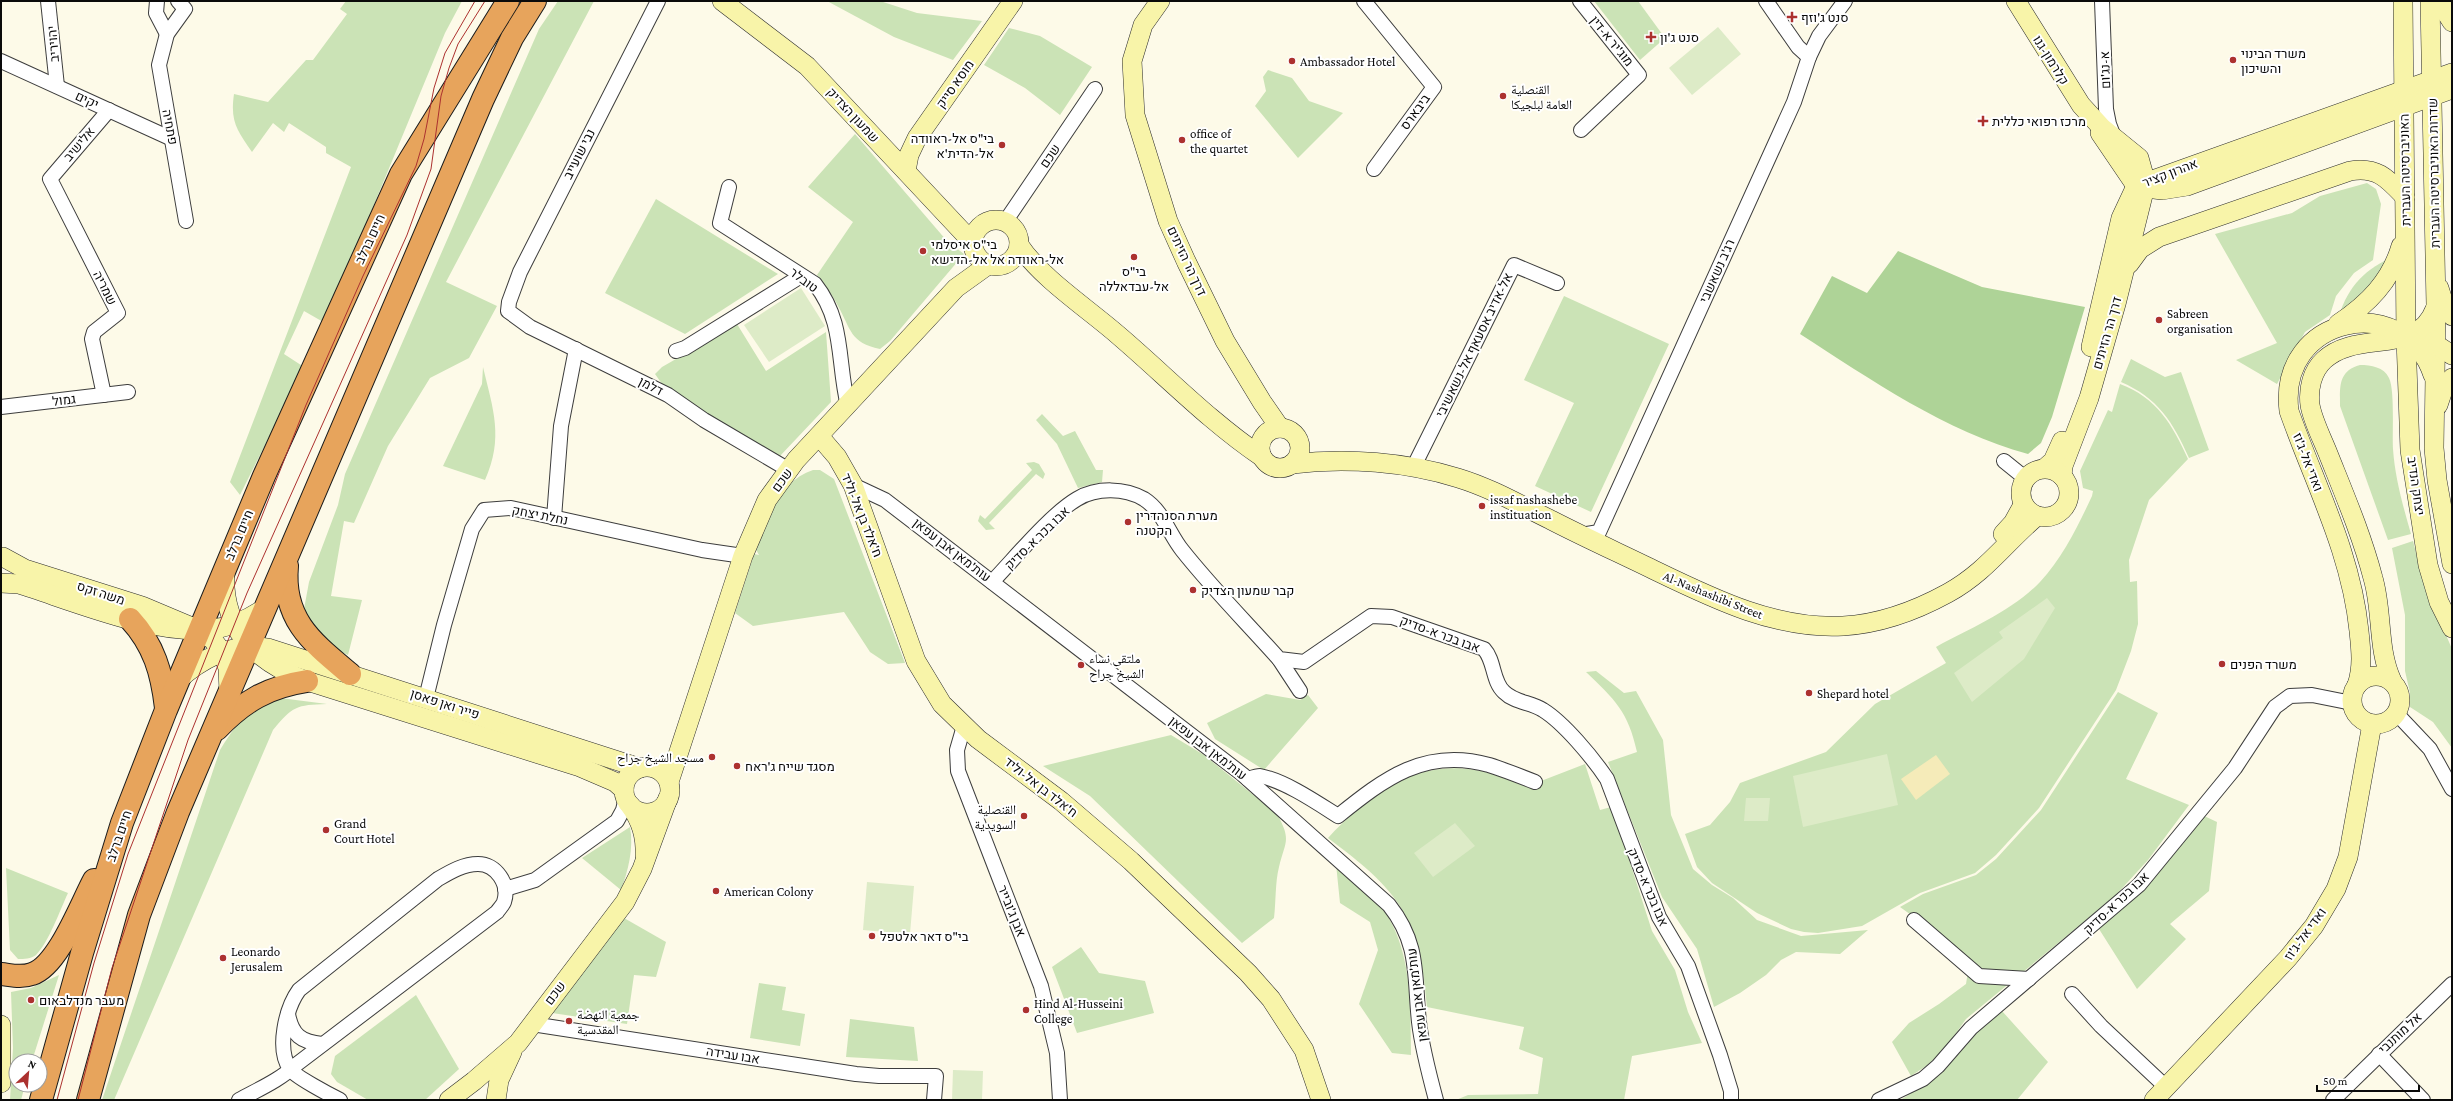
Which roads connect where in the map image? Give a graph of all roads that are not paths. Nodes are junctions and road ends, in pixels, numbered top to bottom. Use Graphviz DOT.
graph roads {
  1 [pos="48,1"];
  2 [pos="157,1"];
  3 [pos="178,1"];
  4 [pos="508,1"];
  5 [pos="536,1"];
  6 [pos="658,1"];
  7 [pos="722,1"];
  8 [pos="1013,1"];
  9 [pos="1160,1"];
  10 [pos="1364,1"];
  11 [pos="1580,1"];
  12 [pos="1766,1"];
  13 [pos="1845,1"];
  14 [pos="2016,1"];
  15 [pos="2102,1"];
  16 [pos="2403,1"];
  17 [pos="2430,1"];
  18 [pos="2439,1"];
  19 [pos="2452,22"];
  20 [pos="167,34"];
  21 [pos="1809,57"];
  22 [pos="1,61"];
  23 [pos="2452,73"];
  24 [pos="57,86"];
  25 [pos="2433,88"];
  26 [pos="1095,89"];
  27 [pos="2452,89"];
  28 [pos="2404,100"];
  29 [pos="109,110"];
  30 [pos="2090,116"];
  31 [pos="1581,130"];
  32 [pos="2114,138"];
  33 [pos="172,139"];
  34 [pos="2137,155"];
  35 [pos="2200,162"];
  36 [pos="1374,170"];
  37 [pos="906,171"];
  38 [pos="50,179"];
  39 [pos="2143,186"];
  40 [pos="729,187"];
  41 [pos="2405,197"];
  42 [pos="186,221"];
  43 [pos="1005,222"];
  44 [pos="2405,227"];
  45 [pos="1014,253"];
  46 [pos="979,254"];
  47 [pos="801,276"];
  48 [pos="2435,276"];
  49 [pos="1557,283"];
  50 [pos="2122,284"];
  51 [pos="2436,306"];
  52 [pos="508,311"];
  53 [pos="2452,316"];
  54 [pos="2325,333"];
  55 [pos="2414,334"];
  56 [pos="2436,346"];
  57 [pos="576,349"];
  58 [pos="676,351"];
  59 [pos="2452,354"];
  60 [pos="2407,376"];
  61 [pos="2443,378"];
  62 [pos="128,392"];
  63 [pos="104,395"];
  64 [pos="848,406"];
  65 [pos="1,407"];
  66 [pos="1219,425"];
  67 [pos="1274,430"];
  68 [pos="819,436"];
  69 [pos="1297,438"];
  70 [pos="1262,457"];
  71 [pos="1348,461"];
  72 [pos="2004,461"];
  73 [pos="1292,464"];
  74 [pos="1413,468"];
  75 [pos="2045,468"];
  76 [pos="789,470"];
  77 [pos="2062,476"];
  78 [pos="2025,478"];
  79 [pos="853,485"];
  80 [pos="2030,511"];
  81 [pos="554,518"];
  82 [pos="1590,534"];
  83 [pos="289,554"];
  84 [pos="2,556"];
  85 [pos="743,556"];
  86 [pos="2452,564"];
  87 [pos="225,568"];
  88 [pos="1,581"];
  89 [pos="992,582"];
  90 [pos="265,608"];
  91 [pos="130,619"];
  92 [pos="234,624"];
  93 [pos="2452,628"];
  94 [pos="199,630"];
  95 [pos="249,646"];
  96 [pos="222,652"];
  97 [pos="1279,659"];
  98 [pos="350,674"];
  99 [pos="179,679"];
  100 [pos="307,681"];
  101 [pos="2392,682"];
  102 [pos="2357,685"];
  103 [pos="1300,691"];
  104 [pos="229,692"];
  105 [pos="426,698"];
  106 [pos="2352,703"];
  107 [pos="166,710"];
  108 [pos="2396,713"];
  109 [pos="688,721"];
  110 [pos="2372,724"];
  111 [pos="964,726"];
  112 [pos="208,739"];
  113 [pos="646,768"];
  114 [pos="1248,779"];
  115 [pos="1535,782"];
  116 [pos="2452,789"];
  117 [pos="669,790"];
  118 [pos="627,798"];
  119 [pos="122,824"];
  120 [pos="642,869"];
  121 [pos="505,889"];
  122 [pos="1914,920"];
  123 [pos="1,974"];
  124 [pos="2029,979"];
  125 [pos="2452,984"];
  126 [pos="2072,994"];
  127 [pos="288,1011"];
  128 [pos="532,1024"];
  129 [pos="1,1025"];
  130 [pos="518,1043"];
  131 [pos="322,1044"];
  132 [pos="2379,1054"];
  133 [pos="52,1061"];
  134 [pos="290,1070"];
  135 [pos="1,1083"];
  136 [pos="2160,1094"];
  137 [pos="36,1100"];
  138 [pos="41,1100"];
  139 [pos="88,1100"];
  140 [pos="239,1100"];
  141 [pos="340,1100"];
  142 [pos="449,1100"];
  143 [pos="496,1100"];
  144 [pos="934,1100"];
  145 [pos="1060,1100"];
  146 [pos="1321,1100"];
  147 [pos="1436,1100"];
  148 [pos="1731,1100"];
  149 [pos="1879,1100"];
  150 [pos="2333,1100"];
  151 [pos="2423,1100"];
  1 -- 24 [label="street, יהויריב"];
  2 -- 20 [label="street"];
  3 -- 20 [label="street, פתחיה"];
  4 -- 87 [label="highway, חיים ברלב"];
  5 -- 83 [label="highway"];
  6 -- 52 [label="street, נבי שועייב"];
  7 -- 37 [label="street, שמעון הצדיק"];
  8 -- 37 [label="street, מוסא סייק"];
  9 -- 67 [label="street, דרך הר הזיתים"];
  10 -- 36 [label="street, ביבארס"];
  11 -- 31 [label="street, מוג'יר א-דין"];
  12 -- 21 [label="street"];
  13 -- 21 [label="street, רג'ב נשאשבי"];
  14 -- 30 [label="street, קלרמון-גנו"];
  15 -- 32 [label="street, א-נג'ום"];
  16 -- 28 [label="street, האוניברסיטה העברית"];
  17 -- 25 [label="street, שדרות האוניברסיטה העברית"];
  18 -- 19 [label="street"];
  20 -- 33 [label="street, פתחיה"];
  21 -- 82 [label="street, רג'ב נשאשבי"];
  22 -- 24 [label="street, יקים"];
  23 -- 25 [label="street, אהרון קציר"];
  24 -- 29 [label="street, יקים"];
  25 -- 27 [label="street, אהרון קציר"];
  25 -- 28 [label="street, אהרון קציר"];
  25 -- 48 [label="street, שדרות האוניברסיטה העברית"];
  26 -- 43 [label="street, שכם"];
  28 -- 35 [label="street, אהרון קציר"];
  28 -- 39 [label="street, אהרון קציר"];
  28 -- 41 [label="street, האוניברסיטה העברית"];
  29 -- 33 [label="street, יקים"];
  29 -- 38 [label="street, אלישיב"];
  30 -- 32 [label="street, קלרמון-גנו"];
  30 -- 39 [label="street, קלרמון-גנו"];
  32 -- 34 [label="street, קלרמון-גנו"];
  33 -- 42 [label="street, פתחיה"];
  34 -- 35 [label="street, קלרמון-גנו"];
  34 -- 39 [label="street"];
  35 -- 39 [label="street, אהרון קציר"];
  37 -- 46 [label="street, שמעון הצדיק"];
  38 -- 63 [label="street, שמריה"];
  39 -- 50 [label="street, דרך הר הזיתים"];
  39 -- 75 [label="street, דרך הר הזיתים"];
  40 -- 47 [label="street, טובלר"];
  41 -- 44 [label="street, האוניברסיטה העברית"];
  41 -- 50 [label="street"];
  43 -- 45 [label="street"];
  43 -- 46 [label="street"];
  44 -- 54 [label="street"];
  44 -- 55 [label="street, האוניברסיטה העברית"];
  45 -- 46 [label="street"];
  45 -- 66 [label="street"];
  46 -- 64 [label="street, שכם"];
  47 -- 58 [label="street"];
  47 -- 64 [label="street, טובלר"];
  48 -- 51 [label="street, שדרות האוניברסיטה העברית"];
  48 -- 53 [label="street"];
  49 -- 74 [label="street, אל-אדיב אסעאף אל-נשאשיבי"];
  50 -- 77 [label="street, דרך הר הזיתים"];
  51 -- 55 [label="street"];
  51 -- 56 [label="street, שדרות האוניברסיטה העברית"];
  52 -- 57 [label="street, דלמן"];
  54 -- 55 [label="street, ואדי אל-ג'וז"];
  54 -- 102 [label="street, ואדי אל-ג'וז"];
  55 -- 56 [label="street, ואדי אל-ג'וז"];
  55 -- 60 [label="street, יצחק הנדיב"];
  55 -- 101 [label="street, ואדי אל-ג'וז"];
  56 -- 59 [label="street"];
  56 -- 60 [label="street"];
  56 -- 61 [label="street, ואדי אל-ג'וז"];
  57 -- 76 [label="street, דלמן"];
  57 -- 81 [label="street"];
  60 -- 93 [label="street, יצחק הנדיב"];
  61 -- 86 [label="street, יצחק הנדיב"];
  62 -- 63 [label="street, גמול"];
  63 -- 65 [label="street, גמול"];
  64 -- 68 [label="street, שכם"];
  66 -- 67 [label="street"];
  66 -- 70 [label="street"];
  67 -- 69 [label="street"];
  67 -- 70 [label="street"];
  68 -- 76 [label="street, שכם"];
  68 -- 79 [label="street, ח'אלד בן אל-וליד"];
  69 -- 71 [label="street"];
  69 -- 73 [label="street"];
  70 -- 73 [label="street"];
  71 -- 73 [label="street"];
  71 -- 74 [label="street, Al-Nashashibi Street"];
  72 -- 78 [label="street"];
  74 -- 82 [label="street, Al-Nashashibi Street"];
  75 -- 77 [label="street"];
  75 -- 78 [label="street"];
  76 -- 85 [label="street, שכם"];
  77 -- 80 [label="street"];
  78 -- 80 [label="street"];
  79 -- 89 [label="street, עות'מאן אבן עפאן"];
  79 -- 111 [label="street, ח'אלד בן אל-וליד"];
  80 -- 82 [label="street, Al-Nashashibi Street"];
  81 -- 85 [label="street, נחלת יצחק"];
  81 -- 105 [label="street, נחלת יצחק"];
  83 -- 90 [label="highway"];
  83 -- 98 [label="highway"];
  84 -- 88 [label="street"];
  84 -- 94 [label="street, משה זקס"];
  85 -- 109 [label="street, שכם"];
  87 -- 92 [label="street, פייר ואן פאסן"];
  87 -- 94 [label="highway, חיים ברלב"];
  88 -- 91 [label="street, משה זקס"];
  89 -- 97 [label="street, אבו בכר א-סדיק"];
  89 -- 114 [label="street, עות'מאן אבן עפאן"];
  90 -- 92 [label="street, משה זקס"];
  90 -- 95 [label="highway"];
  91 -- 94 [label="street, משה זקס"];
  91 -- 107 [label="highway"];
  92 -- 94 [label="street, משה זקס"];
  92 -- 95 [label="street, פייר ואן פאסן"];
  94 -- 96 [label="street, משה זקס"];
  94 -- 99 [label="highway, חיים ברלב"];
  95 -- 96 [label="street, פייר ואן פאסן"];
  95 -- 98 [label="street, פייר ואן פאסן"];
  95 -- 100 [label="street, פייר ואן פאסן"];
  95 -- 104 [label="highway"];
  96 -- 99 [label="street, פייר ואן פאסן"];
  96 -- 104 [label="street, משה זקס"];
  97 -- 103 [label="street"];
  97 -- 148 [label="street, אבו בכר א-סדיק"];
  98 -- 105 [label="street, פייר ואן פאסן"];
  99 -- 107 [label="highway, חיים ברלב"];
  100 -- 112 [label="highway"];
  100 -- 118 [label="street, פייר ואן פאסן"];
  101 -- 102 [label="street"];
  101 -- 108 [label="street"];
  102 -- 106 [label="street"];
  104 -- 112 [label="highway"];
  105 -- 113 [label="street, פייר ואן פאסן"];
  106 -- 110 [label="street"];
  106 -- 124 [label="street, אבו בכר א-סדיק"];
  107 -- 119 [label="highway, חיים ברלב"];
  108 -- 110 [label="street"];
  108 -- 116 [label="street"];
  109 -- 113 [label="street, שכם"];
  109 -- 117 [label="street, שכם"];
  110 -- 136 [label="street, ואדי אל-ג'וז"];
  111 -- 145 [label="street, אבן ג'ובייר"];
  111 -- 146 [label="street, ח'אלד בן אל-וליד"];
  112 -- 139 [label="highway"];
  113 -- 117 [label="street"];
  113 -- 118 [label="street"];
  114 -- 115 [label="street"];
  114 -- 147 [label="street, עות'מאן אבן עפאן"];
  117 -- 118 [label="street"];
  117 -- 120 [label="street, שכם"];
  118 -- 120 [label="street, שכם"];
  118 -- 121 [label="street"];
  119 -- 123 [label="highway"];
  119 -- 133 [label="highway, חיים ברלב"];
  120 -- 128 [label="street, שכם"];
  121 -- 127 [label="street"];
  121 -- 131 [label="street"];
  122 -- 124 [label="street"];
  124 -- 149 [label="street, אבו בכר א-סדיק"];
  125 -- 132 [label="street, אל מותנבי"];
  126 -- 136 [label="street"];
  127 -- 131 [label="street"];
  127 -- 134 [label="street"];
  128 -- 130 [label="street, שכם"];
  128 -- 144 [label="street, אבו עבידה"];
  129 -- 135 [label="street"];
  130 -- 142 [label="street, שכם"];
  130 -- 143 [label="street"];
  131 -- 134 [label="street"];
  132 -- 150 [label="street, אל מותנבי"];
  132 -- 151 [label="street"];
  133 -- 137 [label="highway"];
  133 -- 138 [label="highway, חיים ברלב"];
  134 -- 140 [label="street"];
  134 -- 141 [label="street"];
}
